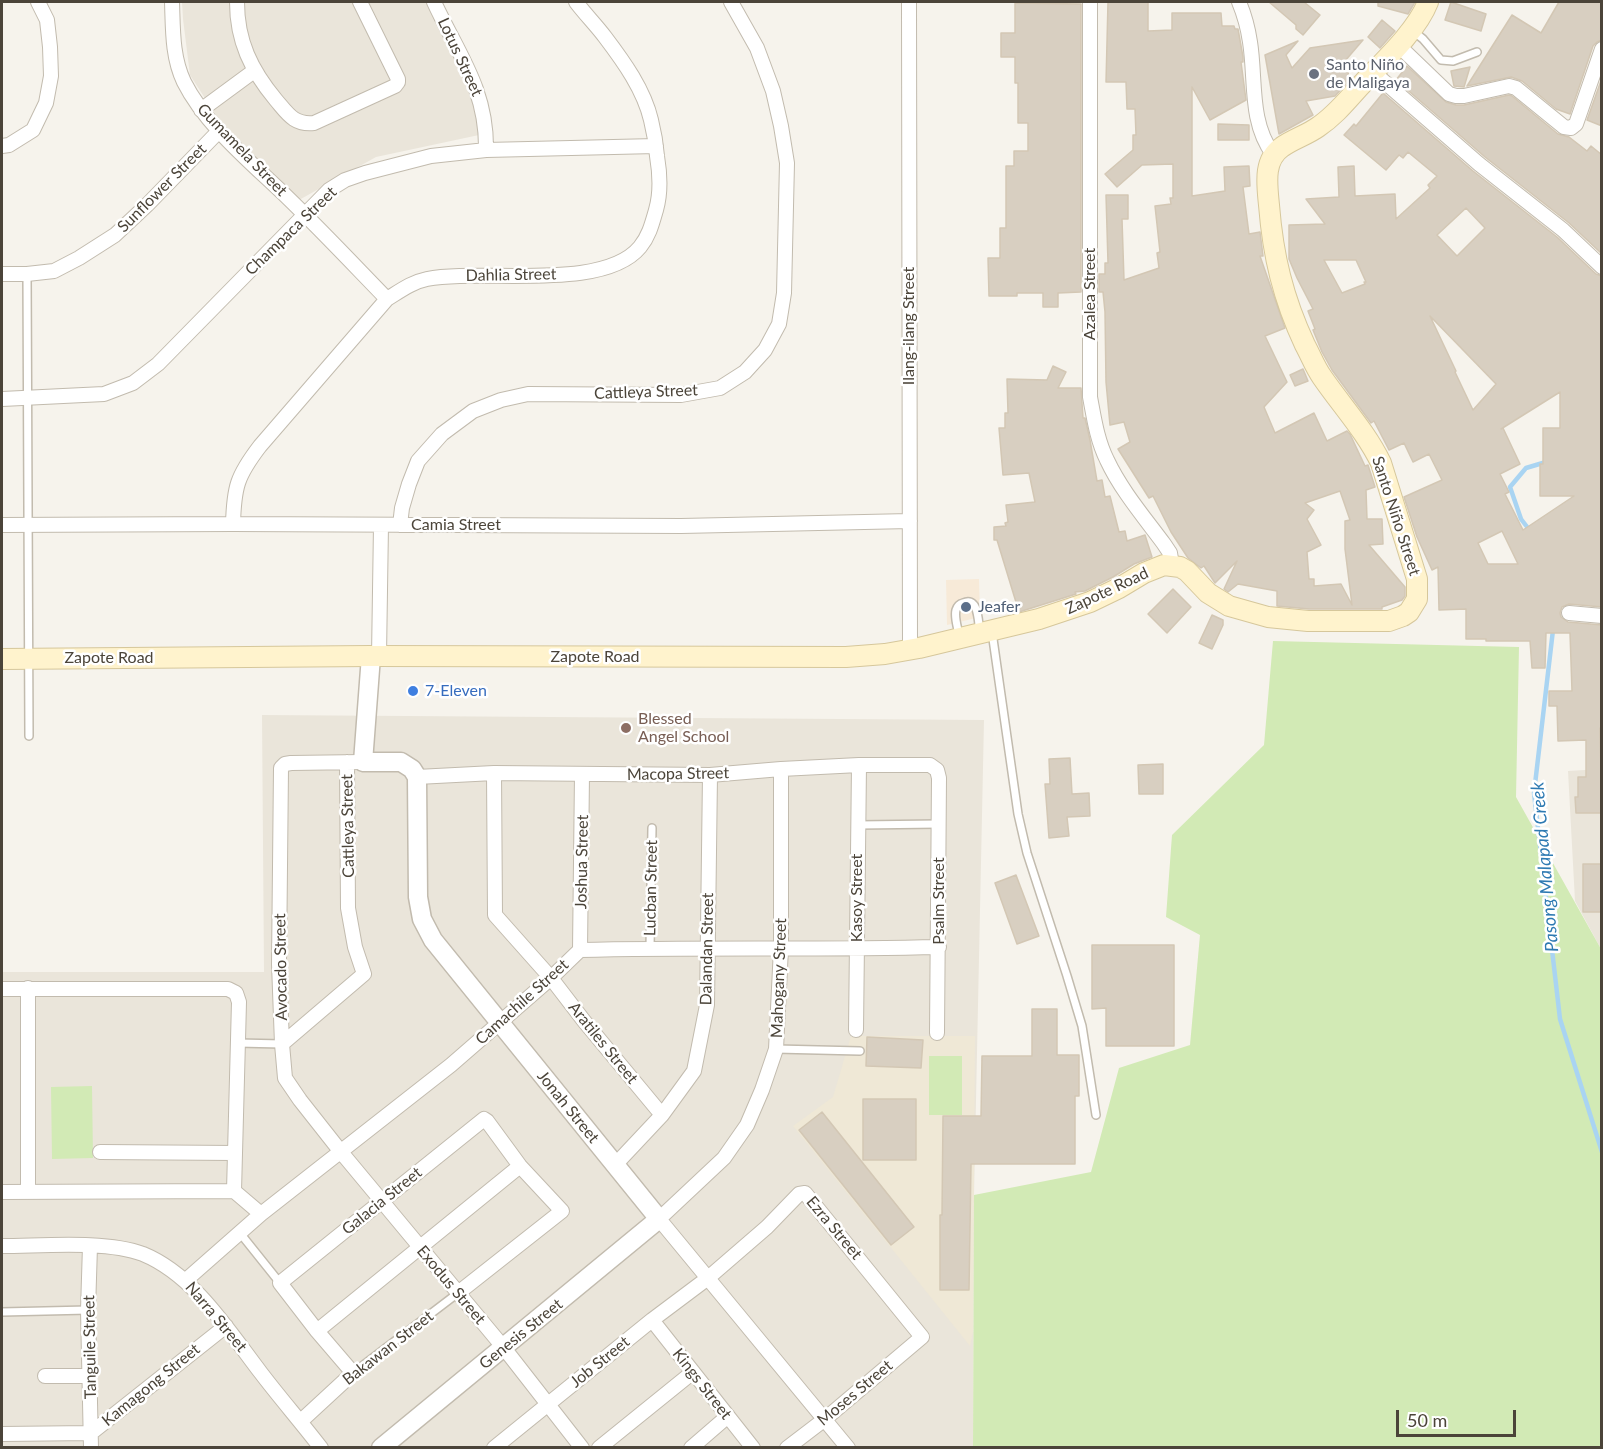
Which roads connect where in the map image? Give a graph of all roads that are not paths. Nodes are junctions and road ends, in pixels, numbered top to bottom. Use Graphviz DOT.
graph roads {
  1 [pos="38,2"];
  2 [pos="172,2"];
  3 [pos="237,2"];
  4 [pos="360,2"];
  5 [pos="434,2"];
  6 [pos="576,2"];
  7 [pos="731,2"];
  8 [pos="909,2"];
  9 [pos="1090,2"];
  10 [pos="1239,2"];
  11 [pos="1428,2"];
  12 [pos="1411,29"];
  13 [pos="1398,45"];
  14 [pos="1602,49"];
  15 [pos="1477,52"];
  16 [pos="254,71"];
  17 [pos="1373,72"];
  18 [pos="201,110"];
  19 [pos="219,131"];
  20 [pos="2,146"];
  21 [pos="656,146"];
  22 [pos="486,150"];
  23 [pos="1273,154"];
  24 [pos="304,214"];
  25 [pos="1602,267"];
  26 [pos="2,274"];
  27 [pos="27,274"];
  28 [pos="387,299"];
  29 [pos="28,398"];
  30 [pos="2,399"];
  31 [pos="910,520"];
  32 [pos="233,524"];
  33 [pos="2,525"];
  34 [pos="28,525"];
  35 [pos="381,525"];
  36 [pos="400,525"];
  37 [pos="1172,565"];
  38 [pos="1569,613"];
  39 [pos="1602,616"];
  40 [pos="986,633"];
  41 [pos="959,639"];
  42 [pos="910,650"];
  43 [pos="375,657"];
  44 [pos="2,658"];
  45 [pos="30,658"];
  46 [pos="29,736"];
  47 [pos="355,762"];
  48 [pos="859,765"];
  49 [pos="781,769"];
  50 [pos="937,770"];
  51 [pos="494,773"];
  52 [pos="582,774"];
  53 [pos="710,775"];
  54 [pos="417,777"];
  55 [pos="939,824"];
  56 [pos="858,825"];
  57 [pos="652,828"];
  58 [pos="939,947"];
  59 [pos="650,948"];
  60 [pos="707,948"];
  61 [pos="781,948"];
  62 [pos="857,949"];
  63 [pos="580,950"];
  64 [pos="551,978"];
  65 [pos="28,988"];
  66 [pos="2,989"];
  67 [pos="499,1024"];
  68 [pos="856,1030"];
  69 [pos="937,1033"];
  70 [pos="238,1043"];
  71 [pos="282,1044"];
  72 [pos="776,1049"];
  73 [pos="860,1051"];
  74 [pos="662,1115"];
  75 [pos="1096,1115"];
  76 [pos="100,1152"];
  77 [pos="341,1152"];
  78 [pos="235,1154"];
  79 [pos="615,1165"];
  80 [pos="520,1166"];
  81 [pos="2,1191"];
  82 [pos="28,1191"];
  83 [pos="234,1191"];
  84 [pos="382,1201"];
  85 [pos="261,1214"];
  86 [pos="659,1219"];
  87 [pos="240,1233"];
  88 [pos="2,1246"];
  89 [pos="90,1246"];
  90 [pos="420,1246"];
  91 [pos="708,1278"];
  92 [pos="186,1280"];
  93 [pos="280,1283"];
  94 [pos="458,1293"];
  95 [pos="88,1310"];
  96 [pos="2,1312"];
  97 [pos="652,1320"];
  98 [pos="226,1326"];
  99 [pos="317,1331"];
  100 [pos="922,1337"];
  101 [pos="504,1348"];
  102 [pos="693,1372"];
  103 [pos="352,1373"];
  104 [pos="45,1376"];
  105 [pos="90,1376"];
  106 [pos="548,1405"];
  107 [pos="728,1416"];
  108 [pos="825,1419"];
  109 [pos="301,1421"];
  110 [pos="2,1434"];
  111 [pos="91,1440"];
  112 [pos="321,1448"];
  113 [pos="381,1448"];
  114 [pos="494,1448"];
  115 [pos="582,1448"];
  116 [pos="599,1448"];
  117 [pos="691,1448"];
  118 [pos="753,1448"];
  119 [pos="787,1448"];
  120 [pos="848,1448"];
  1 -- 20 [label="street"];
  2 -- 18 [label="street, Gumamela Street"];
  3 -- 16 [label="street"];
  4 -- 16 [label="street"];
  5 -- 22 [label="street, Lotus Street"];
  6 -- 21 [label="street, Dahlia Street"];
  7 -- 36 [label="street, Cattleya Street"];
  8 -- 31 [label="street, Ilang-ilang Street"];
  9 -- 37 [label="street, Azalea Street"];
  10 -- 23 [label="street"];
  11 -- 12 [label="main road"];
  12 -- 13 [label="main road"];
  12 -- 15 [label="lane"];
  13 -- 14 [label="street"];
  13 -- 17 [label="main road"];
  16 -- 18 [label="street"];
  17 -- 23 [label="main road"];
  17 -- 25 [label="street"];
  18 -- 19 [label="street, Gumamela Street"];
  19 -- 24 [label="street, Gumamela Street"];
  19 -- 27 [label="street, Sunflower Street"];
  21 -- 22 [label="street, Champaca Street"];
  21 -- 28 [label="street, Dahlia Street"];
  22 -- 24 [label="street, Champaca Street"];
  23 -- 37 [label="main road, Santo Niño Street"];
  24 -- 28 [label="street, Gumamela Street"];
  24 -- 29 [label="street, Champaca Street"];
  26 -- 27 [label="street, Sunflower Street"];
  27 -- 29 [label="lane"];
  28 -- 32 [label="street, Dahlia Street"];
  29 -- 30 [label="street, Champaca Street"];
  29 -- 34 [label="lane"];
  31 -- 36 [label="street, Camia Street"];
  31 -- 42 [label="street, Ilang-ilang Street"];
  32 -- 34 [label="street, Camia Street"];
  32 -- 35 [label="street, Camia Street"];
  33 -- 34 [label="street, Camia Street"];
  34 -- 45 [label="lane"];
  35 -- 36 [label="street, Camia Street"];
  35 -- 43 [label="street, Cattleya Street"];
  37 -- 40 [label="main road, Zapote Road"];
  38 -- 39 [label="street"];
  40 -- 41 [label="main road, Zapote Road"];
  40 -- 41 [label="lane"];
  40 -- 75 [label="lane"];
  41 -- 42 [label="main road, Zapote Road"];
  42 -- 43 [label="main road, Zapote Road"];
  43 -- 45 [label="main road, Zapote Road"];
  43 -- 47 [label="street, Cattleya Street"];
  44 -- 45 [label="main road, Zapote Road"];
  45 -- 46 [label="lane"];
  47 -- 54 [label="street"];
  47 -- 71 [label="street, Cattleya Street"];
  47 -- 71 [label="street, Avocado Street"];
  48 -- 49 [label="street, Macopa Street"];
  48 -- 50 [label="street, Macopa Street"];
  48 -- 56 [label="street, Kasoy Street"];
  49 -- 53 [label="street, Macopa Street"];
  49 -- 61 [label="street, Mahogany Street"];
  50 -- 55 [label="street, Psalm Street"];
  51 -- 52 [label="street, Macopa Street"];
  51 -- 54 [label="street, Macopa Street"];
  51 -- 64 [label="street, Aratiles Street"];
  52 -- 53 [label="street, Macopa Street"];
  52 -- 63 [label="street, Joshua Street"];
  53 -- 60 [label="street, Dalandan Street"];
  54 -- 67 [label="street, Jonah Street"];
  55 -- 56 [label="lane"];
  55 -- 58 [label="street, Psalm Street"];
  56 -- 62 [label="street, Kasoy Street"];
  57 -- 59 [label="lane, Lucban Street"];
  58 -- 62 [label="street, Camachile Street"];
  58 -- 69 [label="street, Psalm Street"];
  59 -- 60 [label="street, Camachile Street"];
  59 -- 63 [label="street, Camachile Street"];
  60 -- 61 [label="street, Camachile Street"];
  60 -- 74 [label="street, Dalandan Street"];
  61 -- 62 [label="street, Camachile Street"];
  61 -- 72 [label="street, Mahogany Street"];
  62 -- 68 [label="street, Kasoy Street"];
  63 -- 64 [label="street, Camachile Street"];
  64 -- 67 [label="street, Camachile Street"];
  64 -- 74 [label="street, Aratiles Street"];
  65 -- 66 [label="street"];
  65 -- 70 [label="street"];
  65 -- 82 [label="street"];
  67 -- 77 [label="street, Camachile Street"];
  67 -- 79 [label="street, Jonah Street"];
  70 -- 71 [label="lane"];
  70 -- 78 [label="street"];
  71 -- 77 [label="street, Avocado Street"];
  72 -- 73 [label="lane"];
  72 -- 86 [label="street, Mahogany Street"];
  74 -- 79 [label="street, Dalandan Street"];
  76 -- 78 [label="street"];
  77 -- 84 [label="street, Exodus Street"];
  77 -- 85 [label="street, Camachile Street"];
  78 -- 83 [label="street"];
  79 -- 86 [label="street, Jonah Street"];
  80 -- 84 [label="street, Galacia Street"];
  80 -- 90 [label="street"];
  80 -- 94 [label="street, Bakawan Street"];
  81 -- 82 [label="street"];
  82 -- 83 [label="street"];
  83 -- 85 [label="street"];
  84 -- 90 [label="street, Exodus Street"];
  84 -- 93 [label="street, Galacia Street"];
  85 -- 87 [label="street, Camachile Street"];
  86 -- 91 [label="street, Jonah Street"];
  86 -- 101 [label="street, Genesis Street"];
  87 -- 92 [label="street, Camachile Street"];
  87 -- 93 [label="lane"];
  88 -- 89 [label="street, Narra Street"];
  89 -- 92 [label="street, Narra Street"];
  89 -- 95 [label="street, Tanguile Street"];
  90 -- 94 [label="street, Exodus Street"];
  90 -- 99 [label="street"];
  91 -- 97 [label="street, Job Street"];
  91 -- 100 [label="street, Ezra Street"];
  91 -- 108 [label="street, Jonah Street"];
  92 -- 98 [label="street, Narra Street"];
  93 -- 99 [label="street"];
  94 -- 101 [label="street, Exodus Street"];
  94 -- 103 [label="lane, Bakawan Street"];
  95 -- 96 [label="lane"];
  95 -- 105 [label="street, Tanguile Street"];
  97 -- 102 [label="street, Kings Street"];
  97 -- 106 [label="street, Job Street"];
  98 -- 109 [label="street, Narra Street"];
  98 -- 111 [label="street, Kamagong Street"];
  99 -- 103 [label="street"];
  100 -- 108 [label="street, Moses Street"];
  101 -- 106 [label="street, Exodus Street"];
  101 -- 113 [label="street, Genesis Street"];
  102 -- 107 [label="street, Kings Street"];
  102 -- 116 [label="street"];
  103 -- 109 [label="street, Bakawan Street"];
  104 -- 105 [label="street"];
  105 -- 111 [label="street, Tanguile Street"];
  106 -- 114 [label="street, Job Street"];
  106 -- 115 [label="street, Exodus Street"];
  107 -- 117 [label="street"];
  107 -- 118 [label="street, Kings Street"];
  108 -- 119 [label="street, Moses Street"];
  108 -- 120 [label="street, Jonah Street"];
  109 -- 112 [label="street, Narra Street"];
  110 -- 111 [label="street, Kamagong Street"];
}
